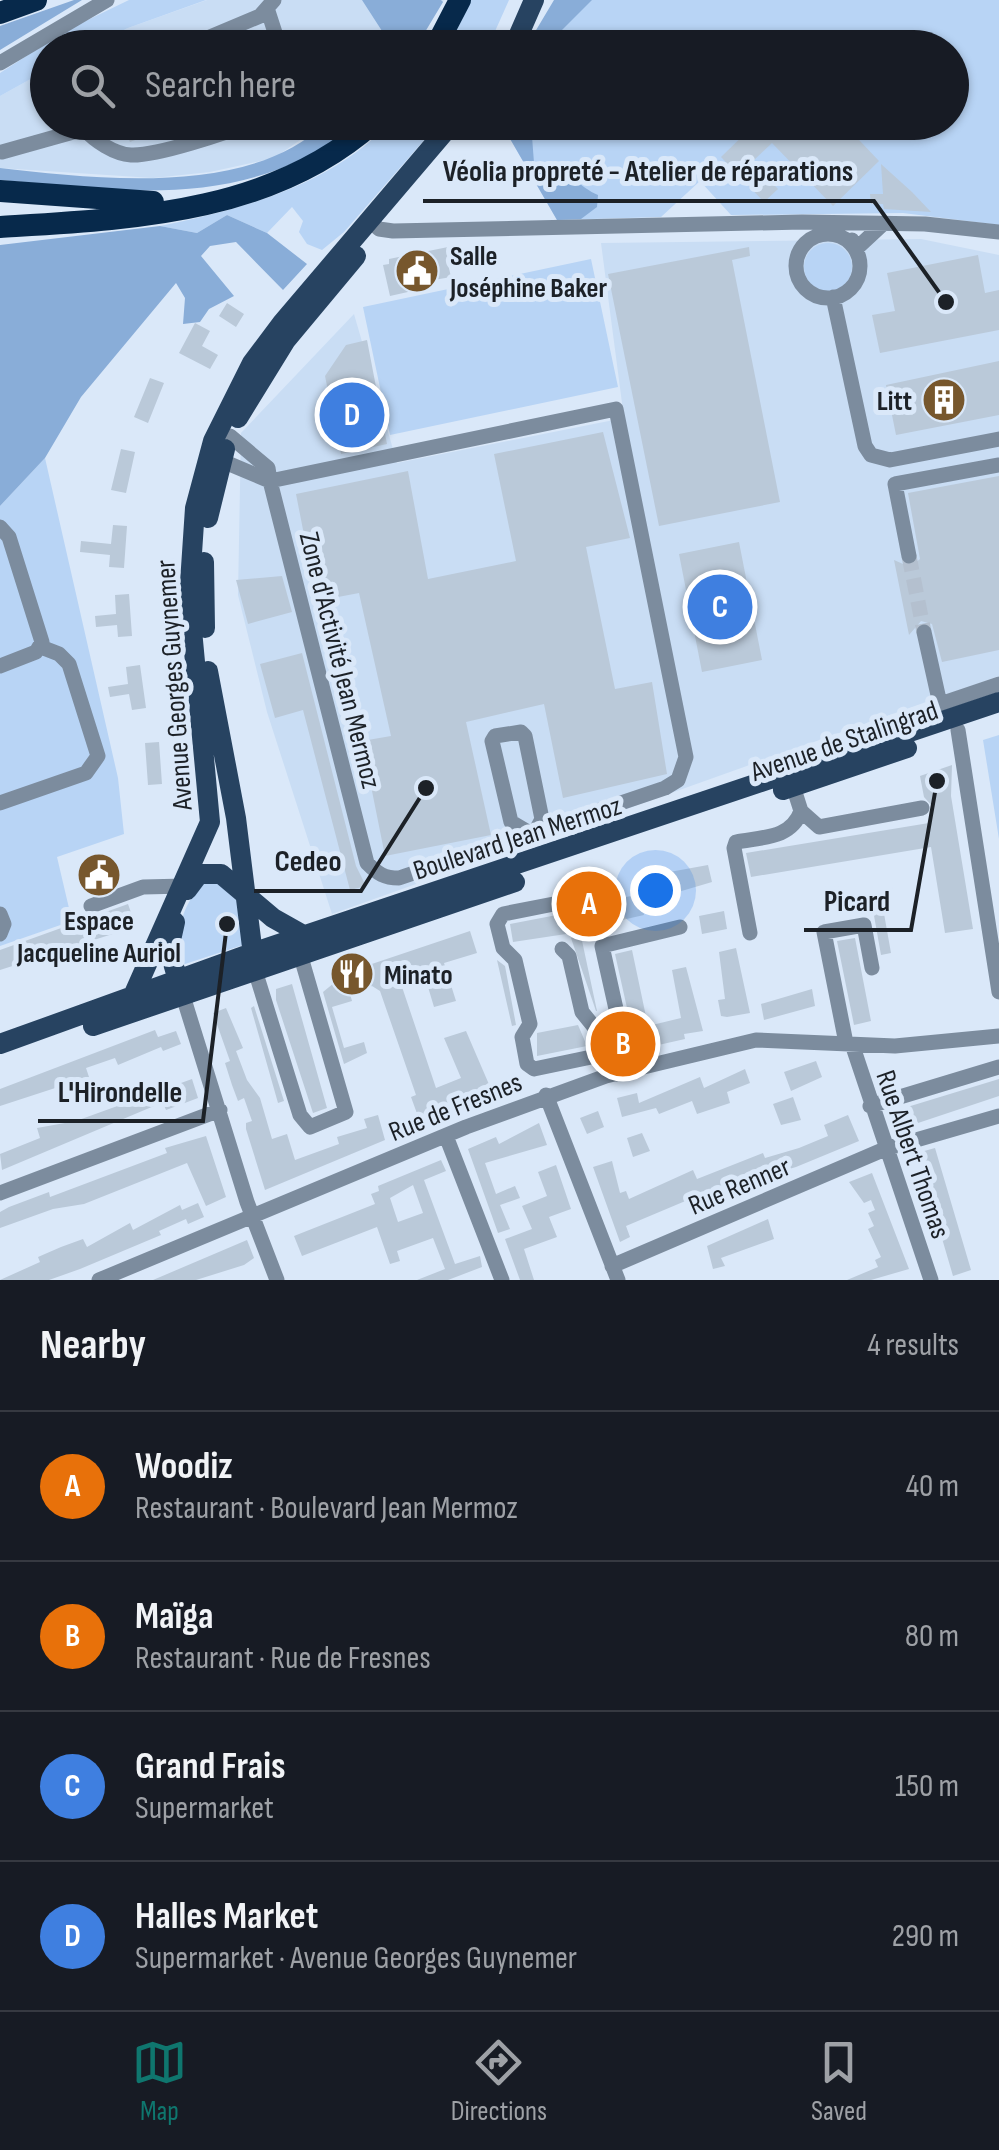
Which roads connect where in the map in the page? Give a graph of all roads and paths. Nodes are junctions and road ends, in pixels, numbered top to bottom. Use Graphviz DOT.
graph roads {
  1 [pos="36,0"];
  2 [pos="107,0"];
  3 [pos="460,0"];
  4 [pos="532,2"];
  5 [pos="270,4"];
  6 [pos="0,14"];
  7 [pos="57,30"];
  8 [pos="227,30"];
  9 [pos="276,30"];
  10 [pos="444,30"];
  11 [pos="513,30"];
  12 [pos="520,30"];
  13 [pos="30,46"];
  14 [pos="0,64"];
  15 [pos="40,140"];
  16 [pos="94,140"];
  17 [pos="196,140"];
  18 [pos="351,140"];
  19 [pos="440,140"];
  20 [pos="453,140"];
  21 [pos="2,152"];
  22 [pos="270,186"];
  23 [pos="0,192"];
  24 [pos="802,222"];
  25 [pos="844,223"];
  26 [pos="884,224"];
  27 [pos="374,225"];
  28 [pos="0,227"];
  29 [pos="999,232"];
  30 [pos="803,246"];
  31 [pos="856,250"];
  32 [pos="833,298"];
  33 [pos="252,363"];
  34 [pos="230,436"];
  35 [pos="999,438"];
  36 [pos="220,460"];
  37 [pos="890,460"];
  38 [pos="999,465"];
  39 [pos="202,474"];
  40 [pos="270,481"];
  41 [pos="894,484"];
  42 [pos="0,527"];
  43 [pos="909,556"];
  44 [pos="924,632"];
  45 [pos="41,648"];
  46 [pos="0,666"];
  47 [pos="999,684"];
  48 [pos="999,702"];
  49 [pos="999,716"];
  50 [pos="958,730"];
  51 [pos="793,786"];
  52 [pos="0,802"];
  53 [pos="709,808"];
  54 [pos="922,808"];
  55 [pos="800,811"];
  56 [pos="533,835"];
  57 [pos="538,860"];
  58 [pos="244,890"];
  59 [pos="180,900"];
  60 [pos="564,902"];
  61 [pos="91,906"];
  62 [pos="0,914"];
  63 [pos="680,927"];
  64 [pos="750,933"];
  65 [pos="0,934"];
  66 [pos="303,946"];
  67 [pos="562,949"];
  68 [pos="256,963"];
  69 [pos="872,968"];
  70 [pos="180,988"];
  71 [pos="999,992"];
  72 [pos="132,998"];
  73 [pos="999,1036"];
  74 [pos="0,1044"];
  75 [pos="849,1044"];
  76 [pos="601,1055"];
  77 [pos="0,1058"];
  78 [pos="999,1067"];
  79 [pos="611,1075"];
  80 [pos="546,1096"];
  81 [pos="870,1106"];
  82 [pos="220,1110"];
  83 [pos="999,1116"];
  84 [pos="446,1136"];
  85 [pos="884,1150"];
  86 [pos="0,1194"];
  87 [pos="252,1216"];
  88 [pos="615,1273"];
  89 [pos="98,1280"];
  90 [pos="278,1280"];
  91 [pos="502,1280"];
  92 [pos="930,1280"];
  1 -- 6 [label="highway"];
  2 -- 7 [label="street"];
  3 -- 10 [label="highway"];
  4 -- 11 [label="main road"];
  4 -- 12 [label="main road"];
  5 -- 8 [label="street"];
  5 -- 9 [label="street"];
  13 -- 14 [label="street"];
  15 -- 21 [label="street"];
  16 -- 17 [label="street"];
  18 -- 22 [label="highway"];
  19 -- 27 [label="main road, Avenue Georges Guynemer"];
  20 -- 27 [label="main road, Avenue Georges Guynemer"];
  22 -- 23 [label="highway"];
  22 -- 28 [label="highway"];
  24 -- 25 [label="street"];
  24 -- 27 [label="street"];
  24 -- 30 [label="street"];
  25 -- 26 [label="street"];
  25 -- 31 [label="street"];
  26 -- 29 [label="street"];
  26 -- 31 [label="street"];
  27 -- 33 [label="main road"];
  27 -- 34 [label="main road, Avenue Georges Guynemer"];
  30 -- 31 [label="street"];
  30 -- 32 [label="street"];
  31 -- 32 [label="street"];
  32 -- 37 [label="street"];
  33 -- 34 [label="main road"];
  33 -- 39 [label="main road, Avenue Georges Guynemer"];
  34 -- 36 [label="main road, Avenue Georges Guynemer"];
  34 -- 40 [label="street, Zone d'Activité Jean Mermoz"];
  35 -- 37 [label="street"];
  36 -- 39 [label="main road"];
  36 -- 40 [label="street"];
  36 -- 58 [label="main road, Avenue Georges Guynemer"];
  37 -- 41 [label="street"];
  38 -- 41 [label="street"];
  39 -- 59 [label="main road, Avenue Georges Guynemer"];
  40 -- 56 [label="street, Zone d'Activité Jean Mermoz"];
  40 -- 56 [label="street, Zone d'Activité Jean Mermoz"];
  41 -- 43 [label="street"];
  42 -- 45 [label="street"];
  44 -- 47 [label="street"];
  45 -- 46 [label="street"];
  45 -- 52 [label="street"];
  48 -- 53 [label="main road, Avenue de Stalingrad"];
  49 -- 50 [label="main road, Avenue de Stalingrad"];
  50 -- 51 [label="main road, Avenue de Stalingrad"];
  50 -- 71 [label="street"];
  51 -- 53 [label="main road, Avenue de Stalingrad"];
  51 -- 55 [label="street"];
  53 -- 57 [label="main road, Boulevard Jean Mermoz"];
  53 -- 66 [label="main road, Boulevard Jean Mermoz"];
  54 -- 55 [label="street"];
  55 -- 64 [label="street"];
  56 -- 56 [label="street"];
  56 -- 57 [label="street"];
  57 -- 66 [label="main road, Boulevard Jean Mermoz"];
  58 -- 59 [label="main road"];
  58 -- 66 [label="main road"];
  58 -- 68 [label="main road, Avenue Georges Guynemer"];
  59 -- 61 [label="street"];
  59 -- 70 [label="main road"];
  59 -- 72 [label="main road, Avenue Georges Guynemer"];
  60 -- 76 [label="street"];
  62 -- 65 [label="street"];
  63 -- 79 [label="street"];
  66 -- 68 [label="main road, Boulevard Jean Mermoz"];
  66 -- 68 [label="street"];
  67 -- 76 [label="street"];
  68 -- 70 [label="main road, Boulevard Jean Mermoz"];
  68 -- 70 [label="main road, Boulevard Jean Mermoz"];
  69 -- 75 [label="street, Rue Albert Thomas"];
  70 -- 72 [label="main road, Boulevard Jean Mermoz"];
  70 -- 77 [label="main road, Boulevard Jean Mermoz"];
  70 -- 82 [label="street"];
  72 -- 74 [label="main road, Boulevard Jean Mermoz"];
  73 -- 75 [label="street, Rue de Fresnes"];
  75 -- 79 [label="street, Rue de Fresnes"];
  75 -- 81 [label="street, Rue Albert Thomas"];
  76 -- 79 [label="street"];
  78 -- 81 [label="street"];
  79 -- 80 [label="street, Rue de Fresnes"];
  80 -- 84 [label="street, Rue de Fresnes"];
  80 -- 88 [label="street"];
  81 -- 85 [label="street, Rue Albert Thomas"];
  82 -- 86 [label="street"];
  82 -- 87 [label="street"];
  83 -- 85 [label="street, Rue Renner"];
  84 -- 87 [label="street, Rue de Fresnes"];
  84 -- 91 [label="street"];
  85 -- 88 [label="street, Rue Renner"];
  85 -- 92 [label="street, Rue Albert Thomas"];
  87 -- 89 [label="street, Rue de Fresnes"];
  87 -- 90 [label="street"];
}
